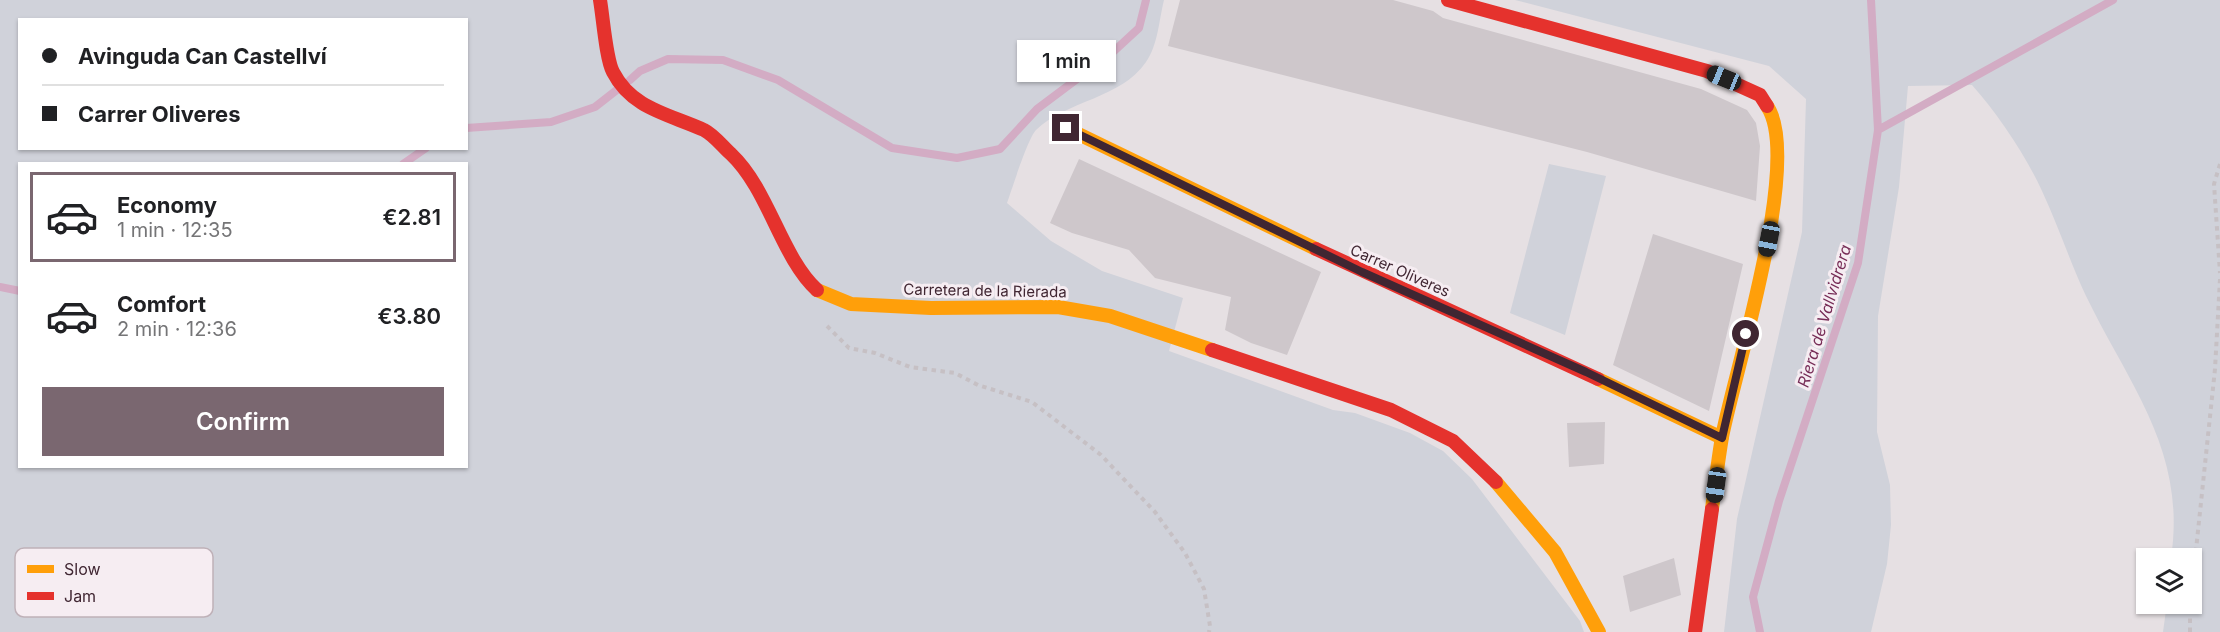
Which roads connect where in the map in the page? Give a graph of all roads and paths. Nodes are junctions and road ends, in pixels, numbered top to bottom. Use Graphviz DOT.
graph roads {
  1 [pos="600,0"];
  2 [pos="1448,0"];
  3 [pos="1066,128"];
  4 [pos="2220,164"];
  5 [pos="2220,273"];
  6 [pos="2220,279"];
  7 [pos="816,289"];
  8 [pos="1722,438"];
  9 [pos="2196,548"];
  10 [pos="2190,614"];
  11 [pos="1209,632"];
  12 [pos="1599,632"];
  13 [pos="1695,632"];
  14 [pos="2190,632"];
  1 -- 7 [label="street"];
  2 -- 8 [label="street"];
  3 -- 8 [label="street, Carrer Oliveres"];
  4 -- 5 [label="path"];
  6 -- 9 [label="path"];
  7 -- 11 [label="path"];
  7 -- 12 [label="street, Carretera de la Rierada"];
  8 -- 13 [label="street"];
  10 -- 14 [label="path"];
}
